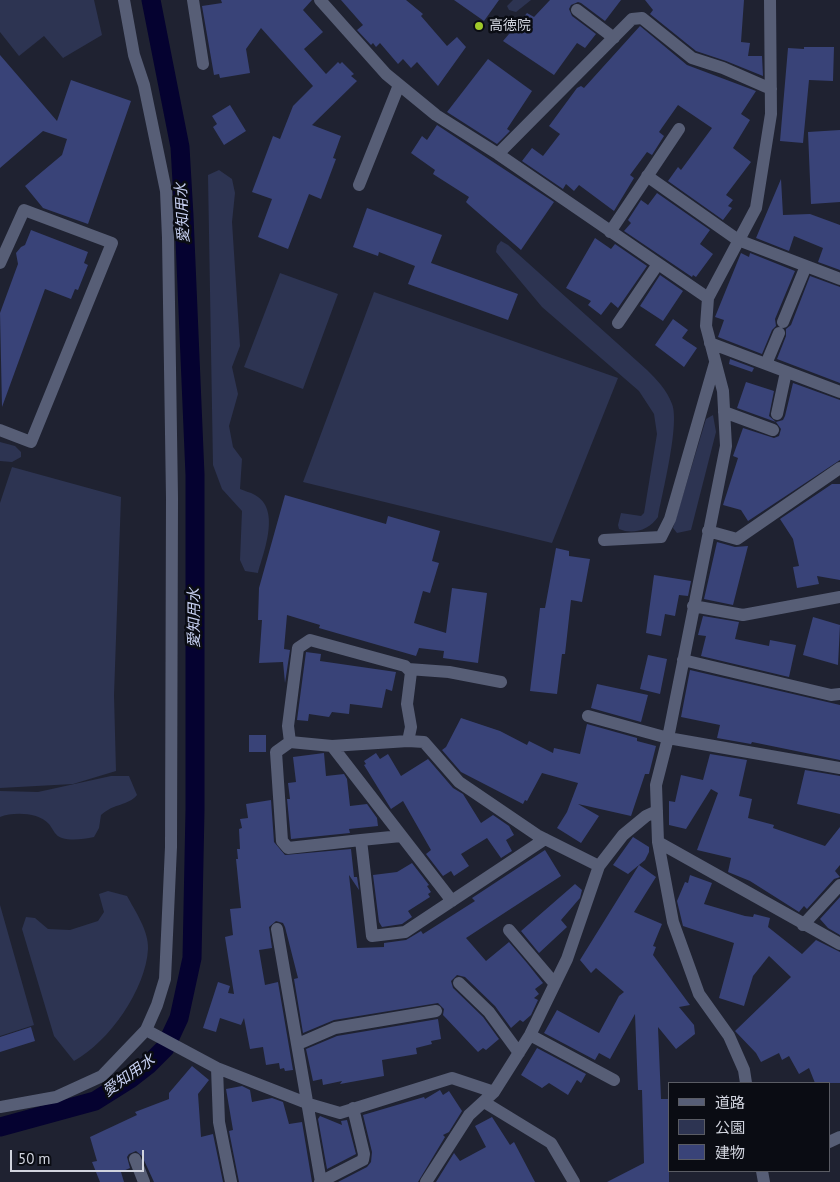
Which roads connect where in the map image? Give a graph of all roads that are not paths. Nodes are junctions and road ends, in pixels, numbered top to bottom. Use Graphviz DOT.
graph roads {
  1 [pos="124,0"];
  2 [pos="193,0"];
  3 [pos="320,0"];
  4 [pos="770,0"];
  5 [pos="577,10"];
  6 [pos="614,38"];
  7 [pos="203,64"];
  8 [pos="399,85"];
  9 [pos="771,89"];
  10 [pos="679,129"];
  11 [pos="498,154"];
  12 [pos="648,176"];
  13 [pos="359,185"];
  14 [pos="610,232"];
  15 [pos="738,240"];
  16 [pos="0,264"];
  17 [pos="658,264"];
  18 [pos="806,266"];
  19 [pos="840,279"];
  20 [pos="708,298"];
  21 [pos="618,323"];
  22 [pos="710,343"];
  23 [pos="715,363"];
  24 [pos="766,364"];
  25 [pos="786,372"];
  26 [pos="840,392"];
  27 [pos="724,412"];
  28 [pos="776,414"];
  29 [pos="0,430"];
  30 [pos="773,430"];
  31 [pos="840,468"];
  32 [pos="708,531"];
  33 [pos="604,540"];
  34 [pos="840,597"];
  35 [pos="693,606"];
  36 [pos="683,660"];
  37 [pos="408,669"];
  38 [pos="501,682"];
  39 [pos="840,694"];
  40 [pos="588,716"];
  41 [pos="668,738"];
  42 [pos="408,741"];
  43 [pos="290,742"];
  44 [pos="332,746"];
  45 [pos="840,768"];
  46 [pos="656,811"];
  47 [pos="401,836"];
  48 [pos="545,839"];
  49 [pos="361,840"];
  50 [pos="658,842"];
  51 [pos="599,866"];
  52 [pos="840,885"];
  53 [pos="452,901"];
  54 [pos="803,925"];
  55 [pos="278,929"];
  56 [pos="509,930"];
  57 [pos="840,944"];
  58 [pos="459,983"];
  59 [pos="555,984"];
  60 [pos="436,1011"];
  61 [pos="146,1030"];
  62 [pos="530,1035"];
  63 [pos="298,1044"];
  64 [pos="519,1053"];
  65 [pos="218,1068"];
  66 [pos="614,1080"];
  67 [pos="746,1082"];
  68 [pos="494,1092"];
  69 [pos="484,1102"];
  70 [pos="309,1104"];
  71 [pos="0,1107"];
  72 [pos="353,1108"];
  73 [pos="135,1159"];
  74 [pos="144,1182"];
  75 [pos="231,1182"];
  76 [pos="321,1182"];
  77 [pos="426,1182"];
  78 [pos="574,1182"];
  1 -- 61 [label="street"];
  2 -- 7 [label="street"];
  3 -- 8 [label="street"];
  4 -- 9 [label="street"];
  5 -- 6 [label="street"];
  6 -- 9 [label="street"];
  6 -- 11 [label="street"];
  8 -- 11 [label="street"];
  8 -- 13 [label="street"];
  9 -- 15 [label="street"];
  10 -- 12 [label="street"];
  11 -- 14 [label="street"];
  12 -- 14 [label="street"];
  12 -- 15 [label="street"];
  14 -- 17 [label="street"];
  15 -- 18 [label="street"];
  15 -- 20 [label="street"];
  16 -- 29 [label="street"];
  17 -- 20 [label="street"];
  17 -- 21 [label="street"];
  18 -- 19 [label="street"];
  18 -- 24 [label="street"];
  20 -- 22 [label="street"];
  22 -- 23 [label="street"];
  22 -- 24 [label="street"];
  23 -- 27 [label="street"];
  23 -- 33 [label="street"];
  24 -- 25 [label="street"];
  25 -- 26 [label="street"];
  25 -- 28 [label="street"];
  27 -- 30 [label="street"];
  27 -- 32 [label="street"];
  31 -- 32 [label="street"];
  32 -- 35 [label="street"];
  34 -- 35 [label="street"];
  35 -- 36 [label="street"];
  36 -- 39 [label="street"];
  36 -- 41 [label="street"];
  37 -- 38 [label="street"];
  37 -- 42 [label="street"];
  37 -- 43 [label="street"];
  40 -- 41 [label="street"];
  41 -- 45 [label="street"];
  41 -- 46 [label="street"];
  42 -- 44 [label="street"];
  42 -- 48 [label="street"];
  43 -- 44 [label="street"];
  43 -- 49 [label="street"];
  44 -- 47 [label="street"];
  46 -- 50 [label="street"];
  46 -- 51 [label="street"];
  47 -- 49 [label="street"];
  47 -- 53 [label="street"];
  48 -- 51 [label="street"];
  48 -- 53 [label="street"];
  49 -- 53 [label="street"];
  50 -- 54 [label="street"];
  50 -- 67 [label="street"];
  51 -- 59 [label="street"];
  52 -- 54 [label="street"];
  54 -- 57 [label="street"];
  55 -- 63 [label="street"];
  56 -- 59 [label="street"];
  58 -- 64 [label="street"];
  59 -- 62 [label="street"];
  60 -- 63 [label="street"];
  61 -- 65 [label="street"];
  61 -- 71 [label="street"];
  62 -- 64 [label="street"];
  62 -- 66 [label="street"];
  63 -- 70 [label="street"];
  64 -- 68 [label="street"];
  65 -- 70 [label="street"];
  65 -- 75 [label="street"];
  68 -- 69 [label="street"];
  68 -- 72 [label="street"];
  69 -- 77 [label="street"];
  69 -- 78 [label="street"];
  70 -- 72 [label="street"];
  70 -- 76 [label="street"];
  72 -- 76 [label="street"];
  73 -- 74 [label="street"];
}
